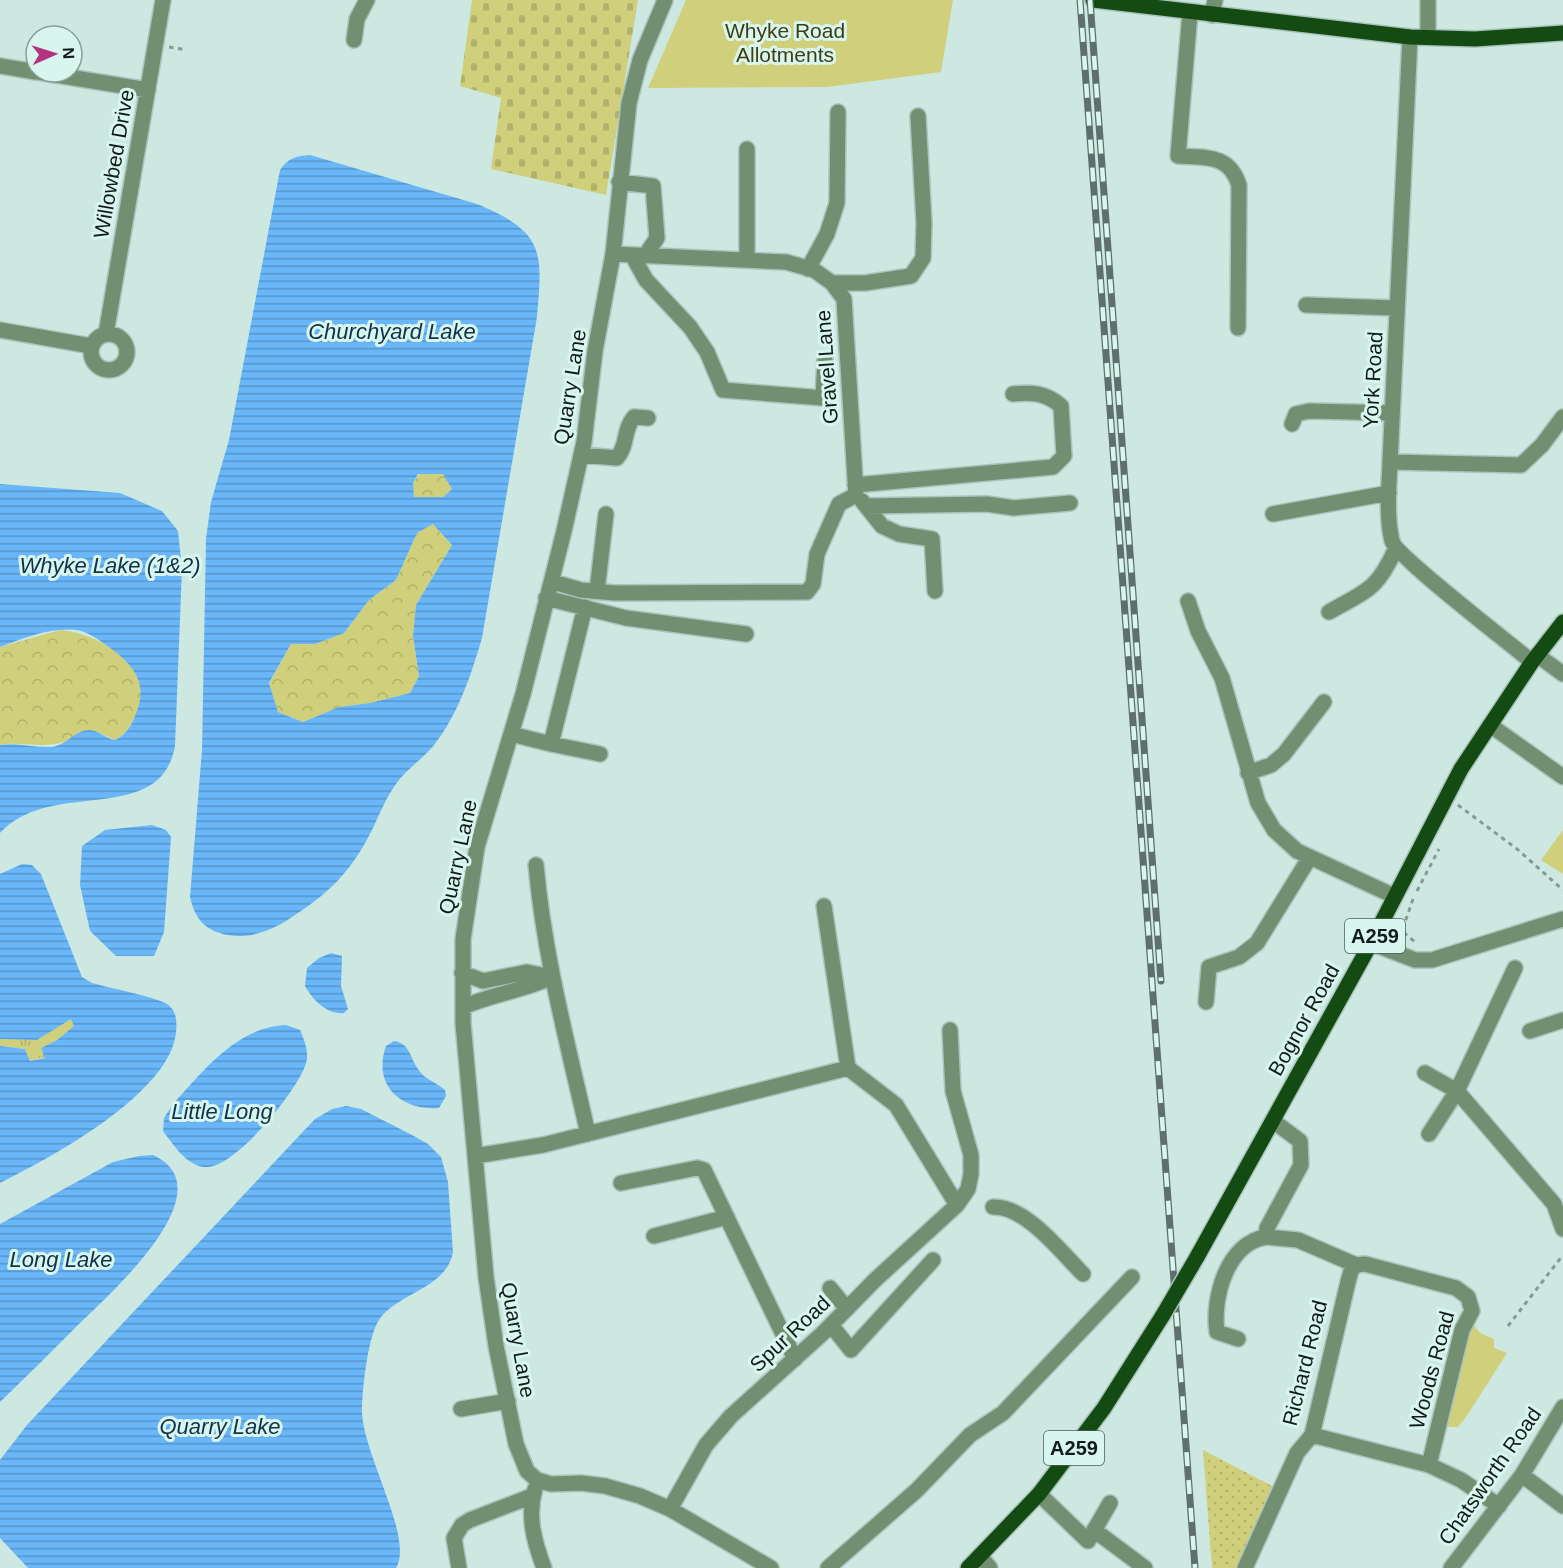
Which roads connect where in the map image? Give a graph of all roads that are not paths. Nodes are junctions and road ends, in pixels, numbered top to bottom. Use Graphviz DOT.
graph roads {
  1 [pos="163,0"];
  2 [pos="367,0"];
  3 [pos="665,0"];
  4 [pos="1093,0"];
  5 [pos="1428,0"];
  6 [pos="1213,8"];
  7 [pos="1190,13"];
  8 [pos="1563,33"];
  9 [pos="1410,37"];
  10 [pos="1428,38"];
  11 [pos="354,40"];
  12 [pos="0,66"];
  13 [pos="24,70"];
  14 [pos="84,80"];
  15 [pos="147,90"];
  16 [pos="838,112"];
  17 [pos="918,116"];
  18 [pos="747,149"];
  19 [pos="619,182"];
  20 [pos="613,254"];
  21 [pos="638,255"];
  22 [pos="747,260"];
  23 [pos="808,269"];
  24 [pos="832,283"];
  25 [pos="1306,305"];
  26 [pos="1397,308"];
  27 [pos="1238,328"];
  28 [pos="0,330"];
  29 [pos="106,334"];
  30 [pos="92,346"];
  31 [pos="825,360"];
  32 [pos="1013,394"];
  33 [pos="1392,413"];
  34 [pos="1563,417"];
  35 [pos="648,418"];
  36 [pos="1292,424"];
  37 [pos="581,455"];
  38 [pos="1390,462"];
  39 [pos="1389,493"];
  40 [pos="859,495"];
  41 [pos="1070,503"];
  42 [pos="606,514"];
  43 [pos="1273,514"];
  44 [pos="1396,548"];
  45 [pos="553,582"];
  46 [pos="597,591"];
  47 [pos="935,591"];
  48 [pos="546,598"];
  49 [pos="1188,601"];
  50 [pos="585,608"];
  51 [pos="1329,612"];
  52 [pos="1563,622"];
  53 [pos="746,634"];
  54 [pos="1535,658"];
  55 [pos="1563,674"];
  56 [pos="1324,702"];
  57 [pos="1490,725"];
  58 [pos="511,734"];
  59 [pos="551,744"];
  60 [pos="600,754"];
  61 [pos="1248,773"];
  62 [pos="1563,777"];
  63 [pos="1310,856"];
  64 [pos="536,865"];
  65 [pos="1394,896"];
  66 [pos="824,906"];
  67 [pos="1563,919"];
  68 [pos="1371,943"];
  69 [pos="1515,968"];
  70 [pos="462,974"];
  71 [pos="552,977"];
  72 [pos="1206,1002"];
  73 [pos="463,1007"];
  74 [pos="1563,1020"];
  75 [pos="950,1030"];
  76 [pos="1530,1031"];
  77 [pos="848,1068"];
  78 [pos="1425,1072"];
  79 [pos="1457,1091"];
  80 [pos="1273,1121"];
  81 [pos="588,1134"];
  82 [pos="1430,1134"];
  83 [pos="475,1156"];
  84 [pos="621,1183"];
  85 [pos="1558,1201"];
  86 [pos="957,1204"];
  87 [pos="993,1207"];
  88 [pos="727,1217"];
  89 [pos="1563,1229"];
  90 [pos="654,1236"];
  91 [pos="1266,1237"];
  92 [pos="933,1260"];
  93 [pos="1356,1265"];
  94 [pos="1083,1274"];
  95 [pos="1132,1277"];
  96 [pos="830,1288"];
  97 [pos="847,1309"];
  98 [pos="831,1325"];
  99 [pos="1238,1339"];
  100 [pos="795,1359"];
  101 [pos="508,1401"];
  102 [pos="1563,1407"];
  103 [pos="460,1409"];
  104 [pos="1559,1424"];
  105 [pos="1312,1435"];
  106 [pos="1429,1465"];
  107 [pos="1522,1475"];
  108 [pos="537,1480"];
  109 [pos="1039,1494"];
  110 [pos="532,1496"];
  111 [pos="1110,1503"];
  112 [pos="1499,1506"];
  113 [pos="1563,1506"];
  114 [pos="670,1509"];
  115 [pos="1094,1530"];
  116 [pos="980,1556"];
  117 [pos="459,1568"];
  118 [pos="544,1568"];
  119 [pos="771,1568"];
  120 [pos="828,1568"];
  121 [pos="968,1568"];
  122 [pos="990,1568"];
  123 [pos="1145,1568"];
  124 [pos="1245,1568"];
  125 [pos="1451,1568"];
  1 -- 15 [label="street, Willowbed Drive"];
  2 -- 11 [label="street"];
  3 -- 19 [label="street, Quarry Lane"];
  4 -- 7 [label="main road"];
  5 -- 10 [label="street"];
  6 -- 7 [label="main road"];
  6 -- 9 [label="main road"];
  7 -- 27 [label="street"];
  8 -- 10 [label="main road"];
  9 -- 10 [label="main road"];
  9 -- 26 [label="street, York Road"];
  12 -- 13 [label="street"];
  14 -- 15 [label="street"];
  15 -- 29 [label="street, Willowbed Drive"];
  16 -- 23 [label="street"];
  17 -- 24 [label="street"];
  18 -- 22 [label="street"];
  19 -- 20 [label="street, Quarry Lane"];
  19 -- 21 [label="street"];
  20 -- 21 [label="street, Gravel Lane"];
  20 -- 37 [label="street, Quarry Lane"];
  21 -- 22 [label="street, Gravel Lane"];
  21 -- 31 [label="street"];
  22 -- 23 [label="street, Gravel Lane"];
  23 -- 24 [label="street, Gravel Lane"];
  24 -- 40 [label="street, Gravel Lane"];
  25 -- 26 [label="street"];
  26 -- 33 [label="street, York Road"];
  28 -- 30 [label="street"];
  29 -- 30 [label="street"];
  29 -- 30 [label="street"];
  32 -- 40 [label="street"];
  33 -- 36 [label="street"];
  33 -- 38 [label="street, York Road"];
  34 -- 38 [label="street"];
  35 -- 37 [label="street"];
  37 -- 45 [label="street, Quarry Lane"];
  38 -- 39 [label="street, York Road"];
  39 -- 43 [label="street"];
  39 -- 44 [label="street, York Road"];
  40 -- 41 [label="street"];
  40 -- 46 [label="street"];
  40 -- 47 [label="street"];
  42 -- 46 [label="street"];
  44 -- 51 [label="street"];
  44 -- 54 [label="street"];
  45 -- 46 [label="street"];
  45 -- 48 [label="street, Quarry Lane"];
  48 -- 50 [label="street"];
  48 -- 58 [label="street, Quarry Lane"];
  49 -- 61 [label="street"];
  50 -- 53 [label="street"];
  50 -- 59 [label="street"];
  52 -- 54 [label="main road, Bognor Road / A259"];
  54 -- 55 [label="street"];
  54 -- 57 [label="main road, Bognor Road / A259"];
  56 -- 61 [label="street"];
  57 -- 62 [label="street"];
  57 -- 65 [label="main road, Bognor Road / A259"];
  58 -- 59 [label="street"];
  58 -- 70 [label="street, Quarry Lane"];
  59 -- 60 [label="street"];
  61 -- 63 [label="street"];
  63 -- 65 [label="street"];
  63 -- 72 [label="street"];
  64 -- 71 [label="street"];
  65 -- 68 [label="main road, Bognor Road / A259"];
  66 -- 77 [label="street"];
  67 -- 68 [label="street"];
  68 -- 80 [label="main road, Bognor Road / A259"];
  69 -- 79 [label="street"];
  70 -- 71 [label="street"];
  70 -- 73 [label="street, Quarry Lane"];
  71 -- 73 [label="street"];
  71 -- 81 [label="street"];
  73 -- 83 [label="street, Quarry Lane"];
  74 -- 76 [label="street"];
  75 -- 86 [label="street, Spur Road"];
  77 -- 81 [label="street"];
  77 -- 86 [label="street"];
  78 -- 79 [label="street"];
  79 -- 82 [label="street"];
  79 -- 85 [label="street"];
  80 -- 91 [label="street"];
  80 -- 109 [label="main road, Bognor Road / A259, bridge"];
  81 -- 83 [label="street"];
  83 -- 101 [label="street, Quarry Lane"];
  84 -- 88 [label="street"];
  85 -- 89 [label="street"];
  86 -- 97 [label="street, Spur Road"];
  87 -- 94 [label="street"];
  88 -- 90 [label="street"];
  88 -- 100 [label="street"];
  91 -- 93 [label="street"];
  91 -- 99 [label="street"];
  92 -- 98 [label="street"];
  93 -- 105 [label="street, Richard Road"];
  93 -- 106 [label="street, Woods Road"];
  95 -- 120 [label="street"];
  96 -- 97 [label="street"];
  97 -- 98 [label="street, Spur Road"];
  98 -- 100 [label="street, Spur Road"];
  100 -- 114 [label="street, Spur Road"];
  101 -- 103 [label="street"];
  101 -- 108 [label="street, Quarry Lane"];
  102 -- 104 [label="street, Chatsworth Road"];
  104 -- 107 [label="street, Chatsworth Road"];
  105 -- 106 [label="street"];
  105 -- 124 [label="street, Richard Road"];
  106 -- 112 [label="street"];
  107 -- 112 [label="street, Chatsworth Road"];
  107 -- 113 [label="street"];
  108 -- 110 [label="street"];
  108 -- 114 [label="street"];
  109 -- 115 [label="street"];
  109 -- 116 [label="main road, A259"];
  110 -- 117 [label="street"];
  110 -- 118 [label="street"];
  111 -- 115 [label="street"];
  112 -- 125 [label="street, Chatsworth Road"];
  114 -- 119 [label="street"];
  115 -- 123 [label="street"];
  116 -- 121 [label="main road, A259"];
  116 -- 122 [label="street"];
}
